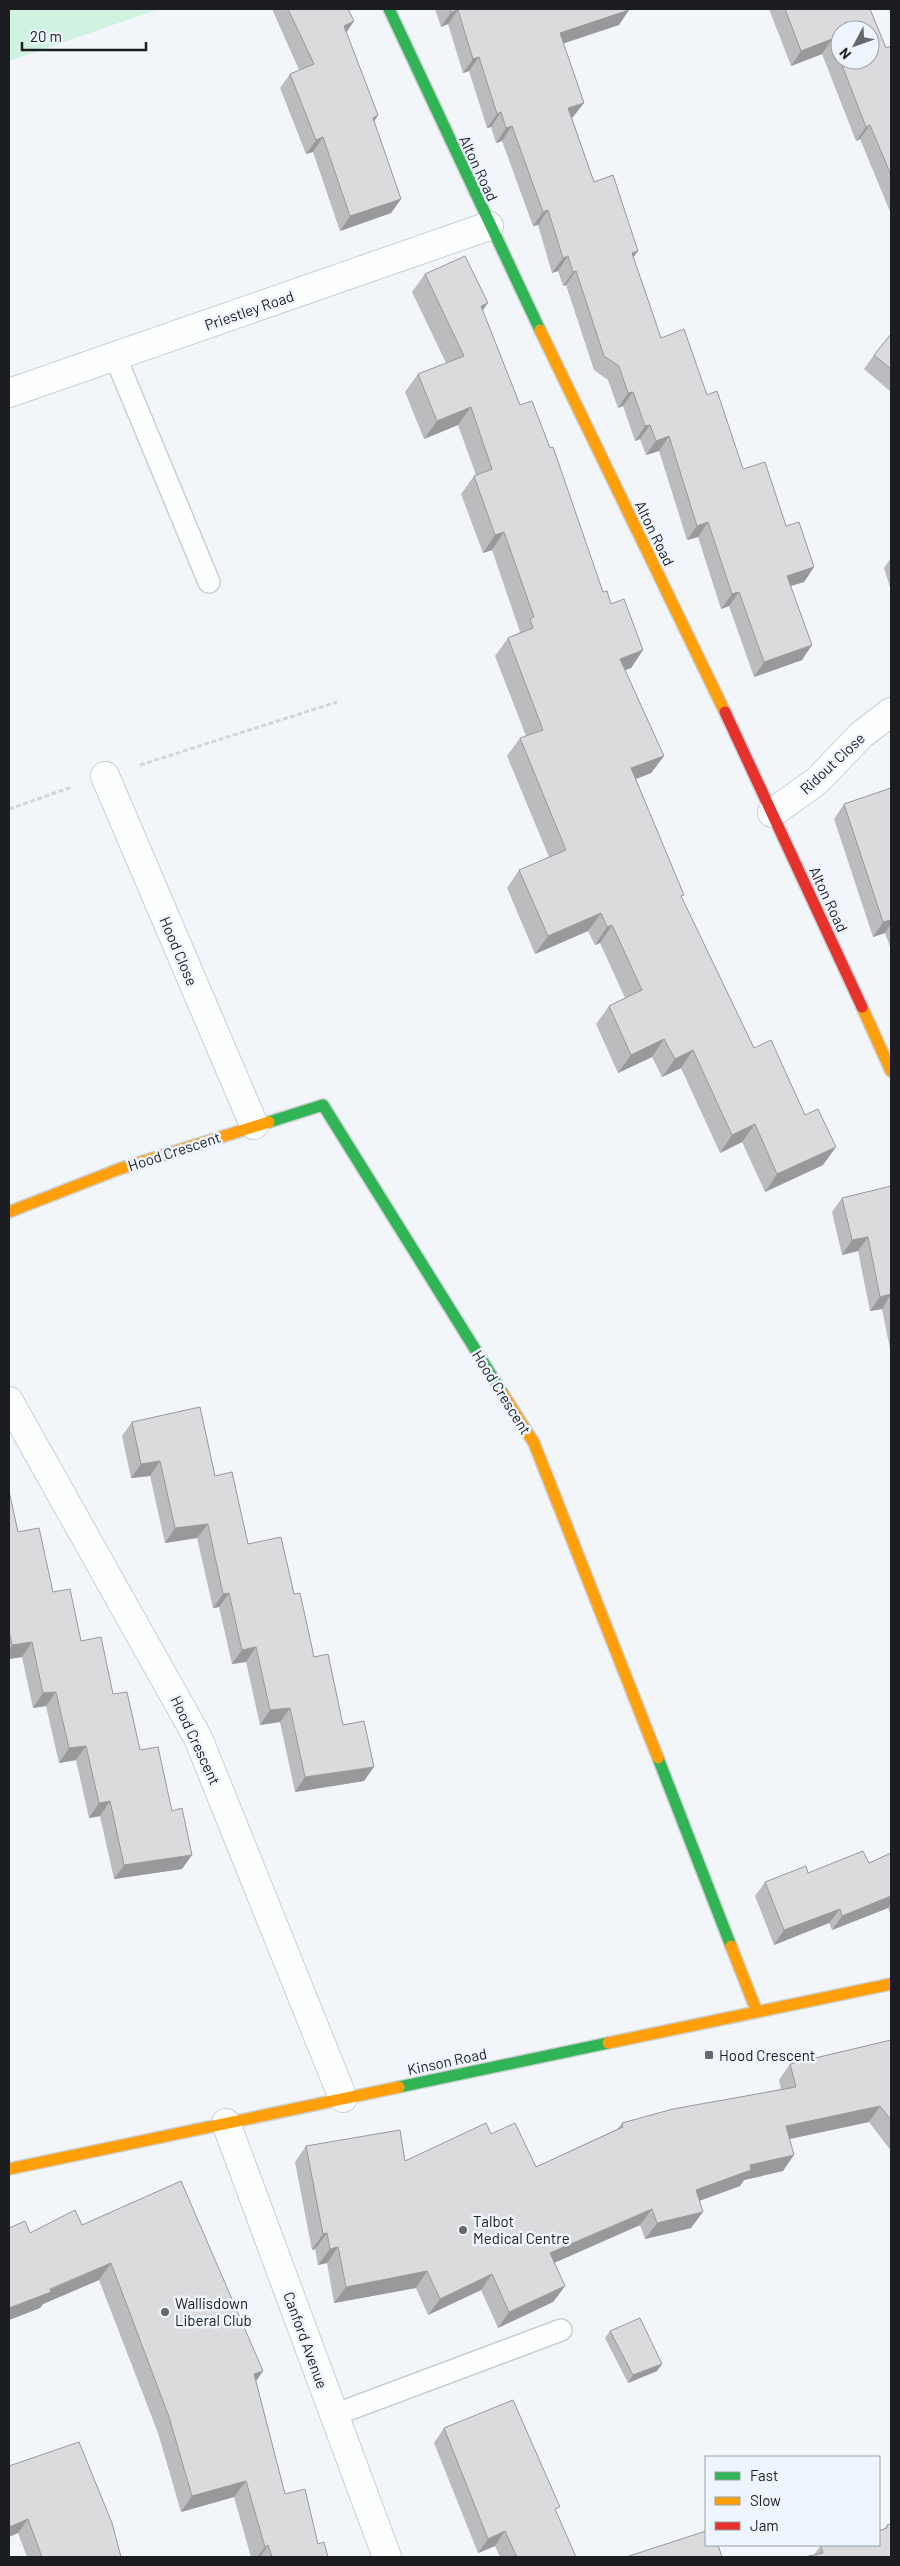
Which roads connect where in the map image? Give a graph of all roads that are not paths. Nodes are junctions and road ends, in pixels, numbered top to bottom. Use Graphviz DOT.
graph roads {
  1 [pos="389,9"];
  2 [pos="489,226"];
  3 [pos="115,356"];
  4 [pos="9,393"];
  5 [pos="209,582"];
  6 [pos="891,712"];
  7 [pos="105,776"];
  8 [pos="772,813"];
  9 [pos="891,1071"];
  10 [pos="254,1126"];
  11 [pos="9,1212"];
  12 [pos="9,1401"];
  13 [pos="891,1984"];
  14 [pos="757,2012"];
  15 [pos="343,2098"];
  16 [pos="226,2122"];
  17 [pos="9,2169"];
  18 [pos="561,2330"];
  19 [pos="334,2415"];
  20 [pos="387,2557"];
  1 -- 2 [label="street, Alton Road"];
  2 -- 3 [label="street, Priestley Road"];
  2 -- 8 [label="street, Alton Road"];
  3 -- 4 [label="street, Priestley Road"];
  3 -- 5 [label="lane"];
  6 -- 8 [label="street, Ridout Close"];
  7 -- 10 [label="street, Hood Close"];
  8 -- 9 [label="street, Alton Road"];
  10 -- 11 [label="street, Hood Crescent"];
  10 -- 14 [label="street, Hood Crescent"];
  12 -- 15 [label="street, Hood Crescent"];
  13 -- 14 [label="street, Kinson Road"];
  14 -- 15 [label="street, Kinson Road"];
  15 -- 16 [label="street, Kinson Road"];
  16 -- 17 [label="street, Kinson Road"];
  16 -- 19 [label="street, Canford Avenue"];
  18 -- 19 [label="lane"];
  19 -- 20 [label="street, Canford Avenue"];
}
